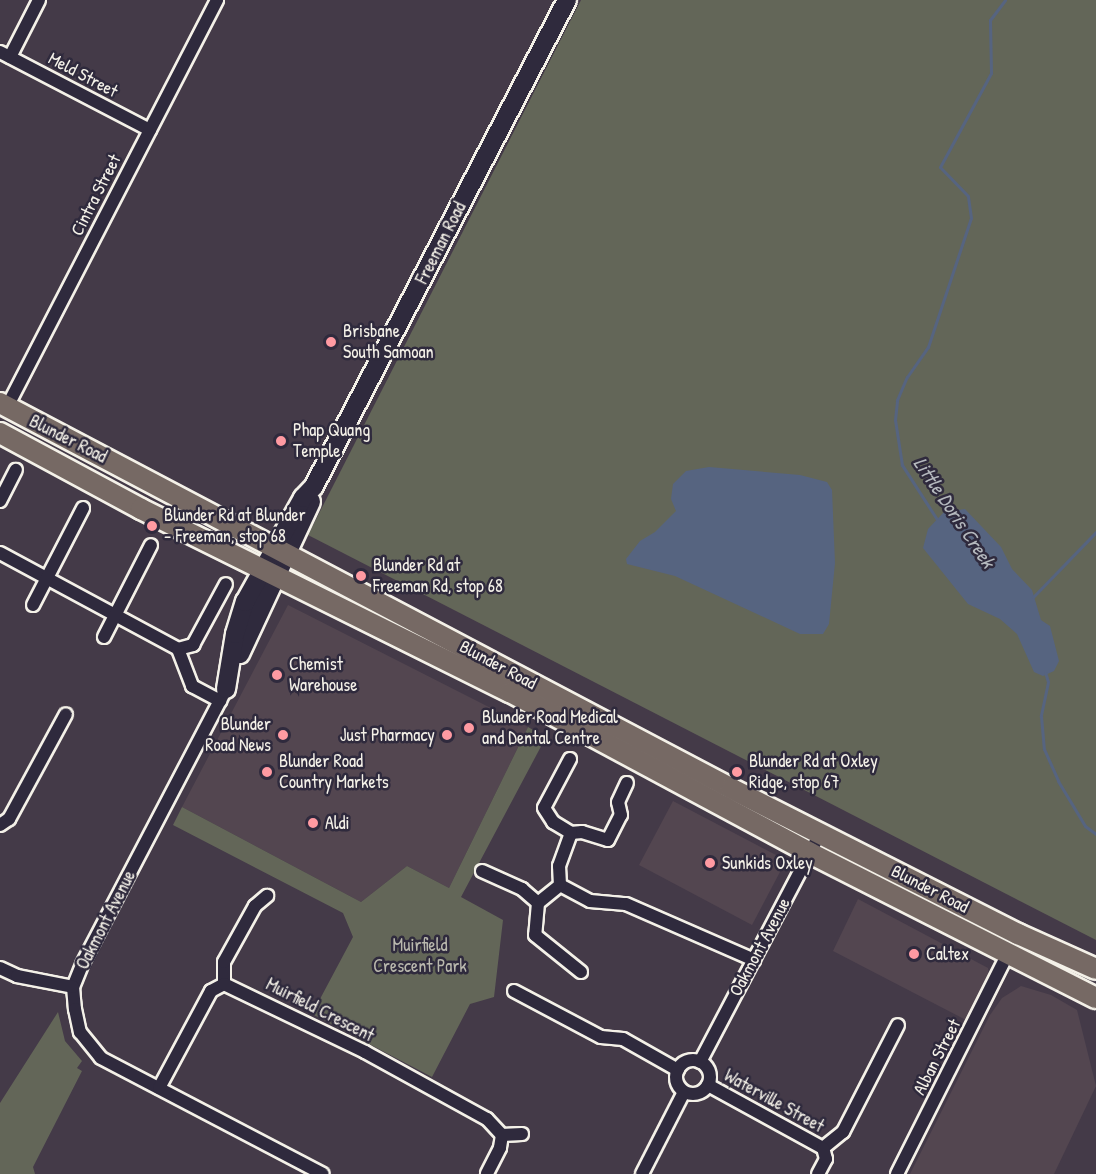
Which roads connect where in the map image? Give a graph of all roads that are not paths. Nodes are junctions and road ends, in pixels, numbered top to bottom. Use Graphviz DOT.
graph roads {
  1 [pos="39,0"];
  2 [pos="218,0"];
  3 [pos="567,0"];
  4 [pos="5,54"];
  5 [pos="150,130"];
  6 [pos="3,405"];
  7 [pos="0,433"];
  8 [pos="16,470"];
  9 [pos="0,501"];
  10 [pos="83,508"];
  11 [pos="151,545"];
  12 [pos="281,551"];
  13 [pos="0,553"];
  14 [pos="271,571"];
  15 [pos="47,577"];
  16 [pos="226,584"];
  17 [pos="33,605"];
  18 [pos="115,614"];
  19 [pos="104,637"];
  20 [pos="178,649"];
  21 [pos="223,695"];
  22 [pos="66,714"];
  23 [pos="570,759"];
  24 [pos="627,783"];
  25 [pos="0,825"];
  26 [pos="571,833"];
  27 [pos="820,833"];
  28 [pos="810,853"];
  29 [pos="482,871"];
  30 [pos="560,885"];
  31 [pos="267,896"];
  32 [pos="538,903"];
  33 [pos="1007,955"];
  34 [pos="754,960"];
  35 [pos="1096,969"];
  36 [pos="1,971"];
  37 [pos="581,972"];
  38 [pos="224,984"];
  39 [pos="73,987"];
  40 [pos="514,991"];
  41 [pos="1096,998"];
  42 [pos="898,1025"];
  43 [pos="700,1062"];
  44 [pos="678,1070"];
  45 [pos="708,1085"];
  46 [pos="159,1088"];
  47 [pos="684,1092"];
  48 [pos="522,1134"];
  49 [pos="502,1136"];
  50 [pos="823,1148"];
  51 [pos="323,1174"];
  52 [pos="487,1174"];
  53 [pos="642,1174"];
  54 [pos="818,1174"];
  55 [pos="897,1174"];
  1 -- 4 [label="street"];
  2 -- 5 [label="street, Cintra Street"];
  3 -- 12 [label="street, Freeman Road"];
  4 -- 5 [label="street, Meld Street"];
  5 -- 6 [label="street, Cintra Street"];
  6 -- 12 [label="main road, Blunder Road"];
  7 -- 14 [label="main road, Blunder Road"];
  8 -- 9 [label="street"];
  10 -- 15 [label="street"];
  11 -- 18 [label="street"];
  12 -- 14 [label="street, Oakmont Avenue"];
  12 -- 27 [label="main road, Blunder Road"];
  13 -- 15 [label="street"];
  14 -- 21 [label="street, Oakmont Avenue"];
  14 -- 28 [label="main road, Blunder Road"];
  15 -- 17 [label="street"];
  15 -- 18 [label="street"];
  16 -- 20 [label="street"];
  18 -- 19 [label="street"];
  18 -- 20 [label="street"];
  20 -- 21 [label="street"];
  21 -- 39 [label="street, Oakmont Avenue"];
  22 -- 25 [label="street"];
  23 -- 26 [label="street"];
  24 -- 26 [label="street"];
  26 -- 30 [label="street"];
  27 -- 28 [label="street, Oakmont Avenue"];
  27 -- 35 [label="main road, Blunder Road"];
  28 -- 33 [label="main road, Blunder Road"];
  28 -- 34 [label="street, Oakmont Avenue"];
  29 -- 32 [label="street"];
  30 -- 32 [label="street"];
  30 -- 34 [label="street"];
  31 -- 38 [label="street"];
  32 -- 37 [label="street"];
  33 -- 41 [label="main road, Blunder Road"];
  33 -- 55 [label="street, Alban Street"];
  34 -- 43 [label="street, Oakmont Avenue"];
  36 -- 39 [label="street"];
  38 -- 46 [label="street"];
  38 -- 49 [label="street, Muirfield Crescent"];
  39 -- 46 [label="street, Oakmont Avenue"];
  40 -- 44 [label="street"];
  42 -- 50 [label="street"];
  43 -- 44 [label="street"];
  43 -- 45 [label="street"];
  44 -- 47 [label="street"];
  45 -- 47 [label="street"];
  45 -- 50 [label="street, Waterville Street"];
  46 -- 51 [label="street, Oakmont Avenue"];
  47 -- 53 [label="street"];
  48 -- 49 [label="street"];
  49 -- 52 [label="street"];
  50 -- 54 [label="street"];
}
